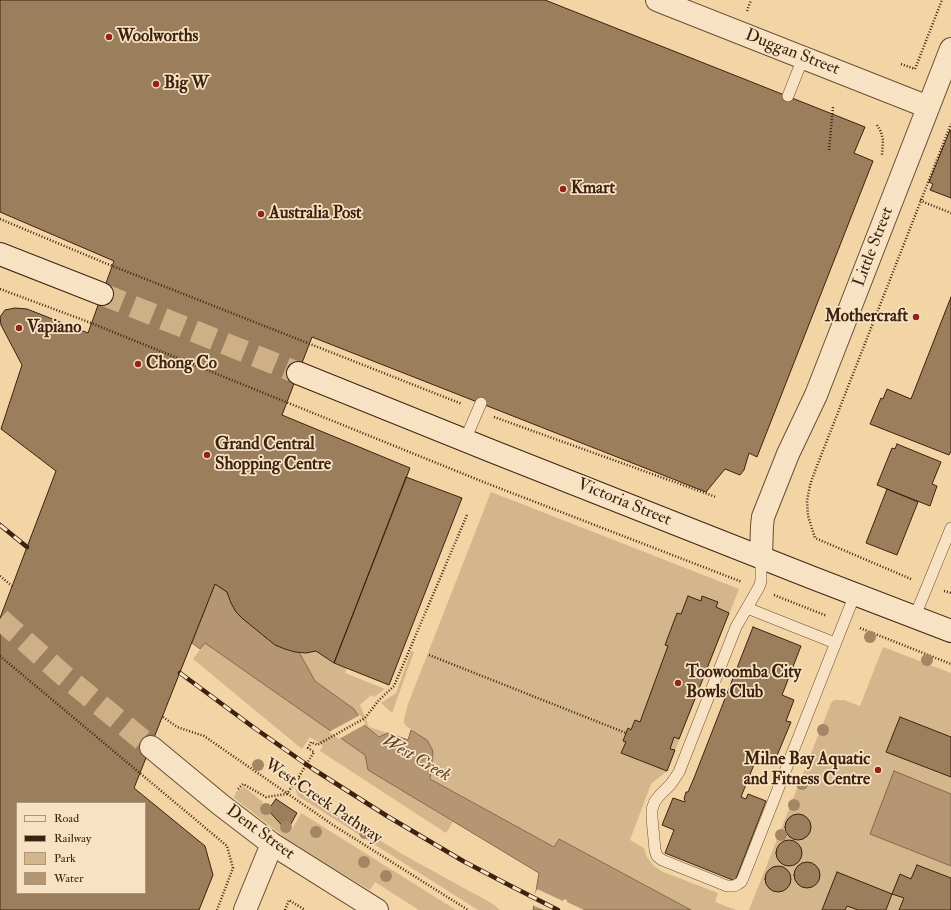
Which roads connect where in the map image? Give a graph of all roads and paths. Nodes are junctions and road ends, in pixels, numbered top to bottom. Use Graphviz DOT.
graph roads {
  1 [pos="657,0"];
  2 [pos="942,0"];
  3 [pos="951,49"];
  4 [pos="803,58"];
  5 [pos="901,64"];
  6 [pos="946,78"];
  7 [pos="788,96"];
  8 [pos="928,106"];
  9 [pos="833,107"];
  10 [pos="951,124"];
  11 [pos="829,150"];
  12 [pos="921,200"];
  13 [pos="951,213"];
  14 [pos="0,219"];
  15 [pos="0,254"];
  16 [pos="0,289"];
  17 [pos="102,294"];
  18 [pos="298,373"];
  19 [pos="479,407"];
  20 [pos="465,440"];
  21 [pos="716,497"];
  22 [pos="467,515"];
  23 [pos="951,528"];
  24 [pos="761,557"];
  25 [pos="0,576"];
  26 [pos="928,584"];
  27 [pos="12,586"];
  28 [pos="758,588"];
  29 [pos="855,594"];
  30 [pos="747,608"];
  31 [pos="916,616"];
  32 [pos="843,622"];
  33 [pos="951,630"];
  34 [pos="835,644"];
  35 [pos="429,655"];
  36 [pos="0,656"];
  37 [pos="951,664"];
  38 [pos="163,717"];
  39 [pos="626,733"];
  40 [pos="151,747"];
  41 [pos="233,792"];
  42 [pos="286,794"];
  43 [pos="272,844"];
  44 [pos="217,910"];
  45 [pos="245,910"];
  46 [pos="285,910"];
  47 [pos="304,910"];
  48 [pos="377,910"];
  49 [pos="468,910"];
  1 -- 4 [label="street, Duggan Street"];
  2 -- 5 [label="path"];
  3 -- 6 [label="street, Little Street"];
  4 -- 7 [label="lane"];
  4 -- 8 [label="street, Duggan Street"];
  6 -- 8 [label="street, Little Street"];
  8 -- 24 [label="street, Little Street"];
  9 -- 11 [label="path"];
  10 -- 12 [label="path"];
  12 -- 13 [label="path"];
  12 -- 26 [label="path"];
  14 -- 19 [label="path"];
  15 -- 17 [label="street"];
  16 -- 28 [label="path"];
  18 -- 20 [label="street, Victoria Street"];
  19 -- 20 [label="lane"];
  19 -- 21 [label="path"];
  20 -- 24 [label="street, Victoria Street"];
  22 -- 42 [label="path"];
  23 -- 26 [label="lane"];
  24 -- 28 [label="lane"];
  24 -- 29 [label="street, Victoria Street"];
  25 -- 27 [label="path"];
  26 -- 31 [label="lane"];
  28 -- 30 [label="lane"];
  28 -- 32 [label="path"];
  29 -- 31 [label="street, Victoria Street"];
  29 -- 32 [label="lane"];
  30 -- 34 [label="lane"];
  30 -- 34 [label="lane"];
  31 -- 33 [label="street, Victoria Street"];
  32 -- 34 [label="lane"];
  32 -- 37 [label="path"];
  35 -- 39 [label="path"];
  36 -- 44 [label="path"];
  38 -- 42 [label="path, West Creek Pathway"];
  40 -- 43 [label="street, Dent Street"];
  41 -- 42 [label="path"];
  42 -- 49 [label="path, West Creek Pathway"];
  43 -- 45 [label="street"];
  43 -- 48 [label="street, Dent Street"];
  46 -- 47 [label="path"];
}
